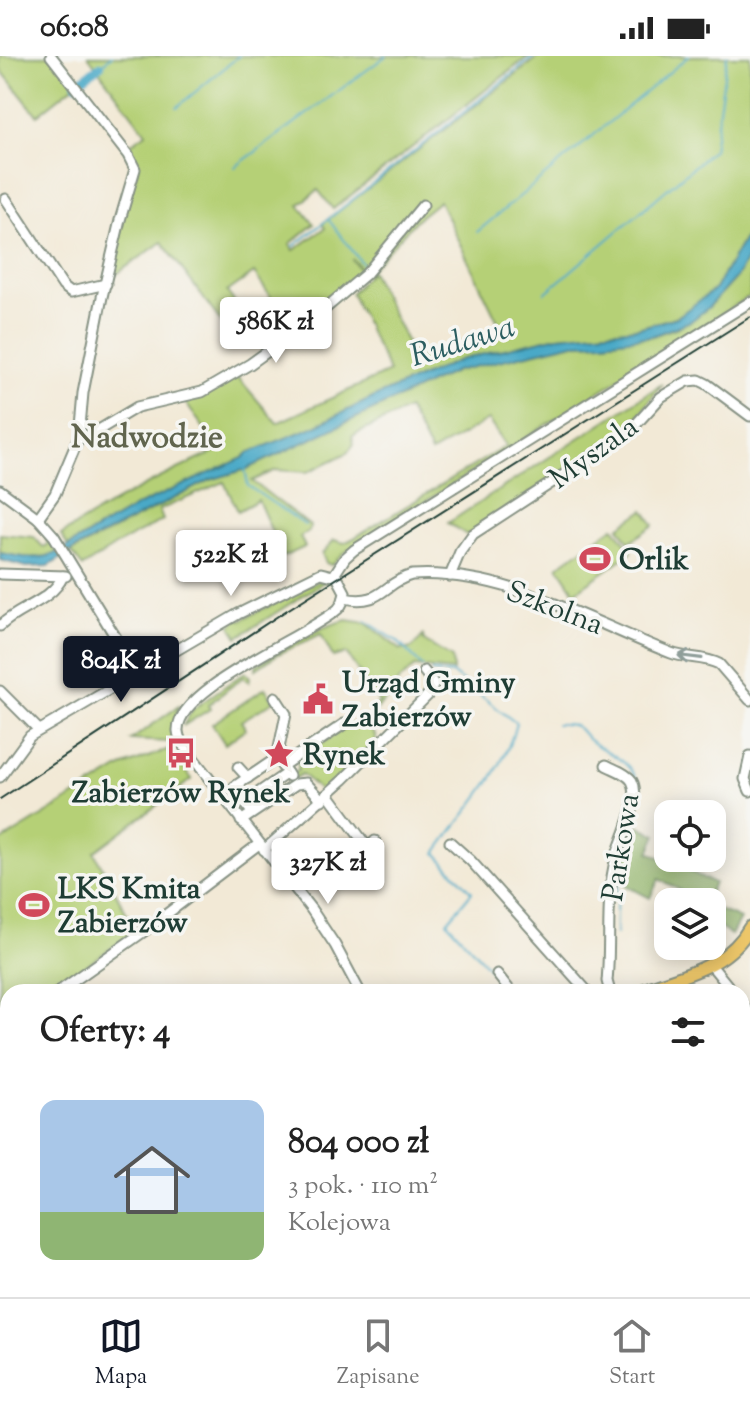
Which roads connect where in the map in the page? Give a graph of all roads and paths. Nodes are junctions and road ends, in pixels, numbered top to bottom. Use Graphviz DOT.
graph roads {
  1 [pos="51,56"];
  2 [pos="6,199"];
  3 [pos="423,205"];
  4 [pos="106,284"];
  5 [pos="750,302"];
  6 [pos="750,416"];
  7 [pos="79,437"];
  8 [pos="0,490"];
  9 [pos="38,518"];
  10 [pos="75,571"];
  11 [pos="0,574"];
  12 [pos="334,575"];
  13 [pos="63,576"];
  14 [pos="450,576"];
  15 [pos="344,598"];
  16 [pos="0,626"];
  17 [pos="424,671"];
  18 [pos="138,674"];
  19 [pos="0,691"];
  20 [pos="275,697"];
  21 [pos="750,700"];
  22 [pos="344,724"];
  23 [pos="39,730"];
  24 [pos="750,756"];
  25 [pos="606,765"];
  26 [pos="238,767"];
  27 [pos="284,768"];
  28 [pos="0,777"];
  29 [pos="248,778"];
  30 [pos="750,791"];
  31 [pos="325,797"];
  32 [pos="241,821"];
  33 [pos="375,841"];
  34 [pos="450,842"];
  35 [pos="262,847"];
  36 [pos="750,927"];
  37 [pos="711,965"];
  38 [pos="497,974"];
  39 [pos="69,984"];
  40 [pos="356,984"];
  41 [pos="505,984"];
  42 [pos="581,984"];
  43 [pos="608,984"];
  44 [pos="660,984"];
  45 [pos="726,984"];
  1 -- 4 [label="street"];
  2 -- 4 [label="street"];
  3 -- 7 [label="street"];
  4 -- 7 [label="street"];
  5 -- 12 [label="street"];
  6 -- 14 [label="street, Myszala"];
  7 -- 9 [label="street"];
  8 -- 9 [label="street"];
  9 -- 10 [label="street"];
  10 -- 13 [label="street"];
  10 -- 18 [label="street"];
  11 -- 13 [label="street"];
  12 -- 15 [label="street"];
  12 -- 18 [label="street"];
  13 -- 16 [label="street"];
  14 -- 15 [label="street, Szkolna"];
  21 -- 14 [label="street, Szkolna, one-way"];
  15 -- 32 [label="street"];
  17 -- 31 [label="street"];
  18 -- 23 [label="street"];
  19 -- 23 [label="street"];
  20 -- 27 [label="street"];
  22 -- 27 [label="street"];
  23 -- 28 [label="street"];
  24 -- 30 [label="street"];
  25 -- 43 [label="street, Parkowa"];
  26 -- 29 [label="street"];
  27 -- 29 [label="street"];
  27 -- 29 [label="street"];
  31 -- 32 [label="street"];
  31 -- 33 [label="street"];
  31 -- 35 [label="street"];
  32 -- 35 [label="street"];
  34 -- 42 [label="street"];
  35 -- 39 [label="street"];
  35 -- 40 [label="street"];
  36 -- 37 [label="main road"];
  37 -- 44 [label="main road"];
  37 -- 45 [label="street"];
  38 -- 41 [label="street"];
}
